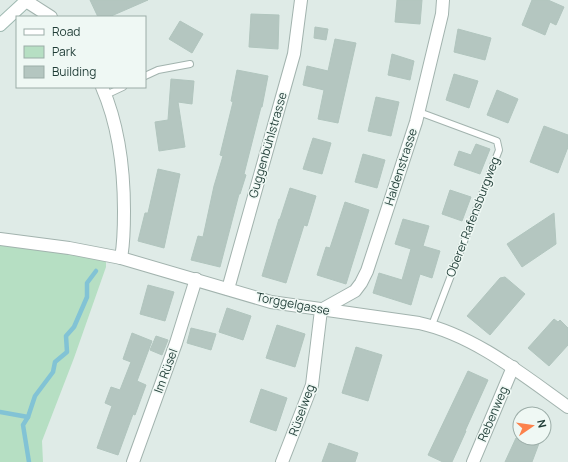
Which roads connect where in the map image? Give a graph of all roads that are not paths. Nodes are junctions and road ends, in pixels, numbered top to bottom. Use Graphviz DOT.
graph roads {
  1 [pos="26,0"];
  2 [pos="301,0"];
  3 [pos="443,0"];
  4 [pos="49,16"];
  5 [pos="0,25"];
  6 [pos="190,64"];
  7 [pos="146,76"];
  8 [pos="118,88"];
  9 [pos="104,91"];
  10 [pos="419,112"];
  11 [pos="0,239"];
  12 [pos="120,258"];
  13 [pos="196,279"];
  14 [pos="228,288"];
  15 [pos="321,310"];
  16 [pos="432,325"];
  17 [pos="512,367"];
  18 [pos="568,407"];
  19 [pos="133,462"];
  20 [pos="282,462"];
  21 [pos="473,462"];
  1 -- 4 [label="street"];
  1 -- 5 [label="street"];
  2 -- 14 [label="street, Guggenbühlstrasse"];
  3 -- 10 [label="street, Haldenstrasse"];
  6 -- 7 [label="lane"];
  8 -- 9 [label="lane"];
  9 -- 12 [label="street"];
  10 -- 15 [label="street, Haldenstrasse"];
  10 -- 16 [label="lane, Oberer Rafensburgweg"];
  11 -- 12 [label="street, Torggelgasse"];
  12 -- 13 [label="street, Torggelgasse"];
  13 -- 14 [label="street, Torggelgasse"];
  13 -- 19 [label="street, Im Rüsel"];
  14 -- 15 [label="street, Torggelgasse"];
  15 -- 16 [label="street, Torggelgasse"];
  15 -- 20 [label="street, Rüselweg"];
  16 -- 17 [label="street, Torggelgasse"];
  17 -- 18 [label="street, Torggelgasse"];
  17 -- 21 [label="street, Rebenweg"];
}
